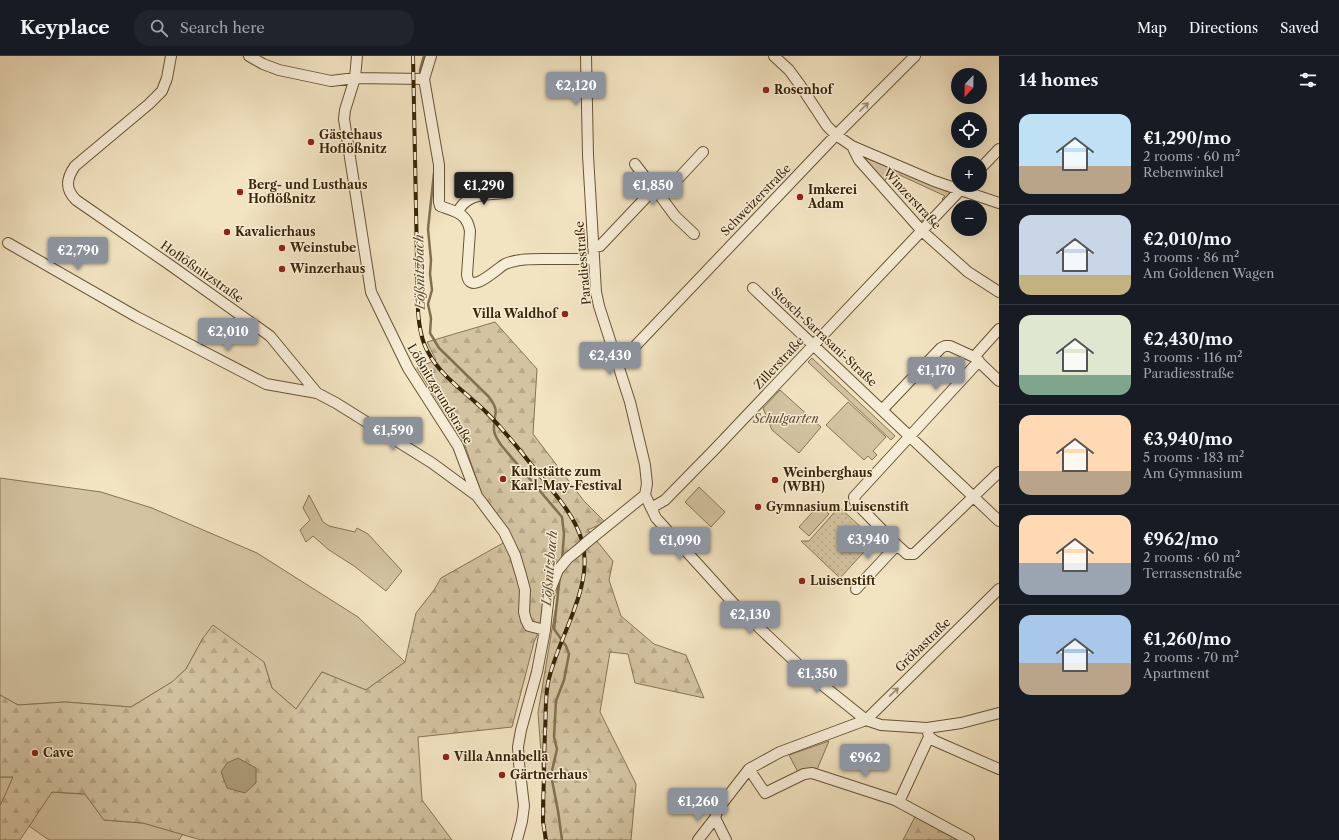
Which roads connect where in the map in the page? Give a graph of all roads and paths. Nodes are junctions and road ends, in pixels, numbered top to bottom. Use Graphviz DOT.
graph roads {
  1 [pos="171,56"];
  2 [pos="249,56"];
  3 [pos="357,56"];
  4 [pos="431,56"];
  5 [pos="586,56"];
  6 [pos="776,56"];
  7 [pos="915,56"];
  8 [pos="355,78"];
  9 [pos="421,79"];
  10 [pos="836,135"];
  11 [pos="852,146"];
  12 [pos="999,149"];
  13 [pos="703,152"];
  14 [pos="987,161"];
  15 [pos="635,164"];
  16 [pos="951,185"];
  17 [pos="654,189"];
  18 [pos="959,192"];
  19 [pos="972,192"];
  20 [pos="505,193"];
  21 [pos="661,197"];
  22 [pos="999,204"];
  23 [pos="458,212"];
  24 [pos="922,231"];
  25 [pos="694,234"];
  26 [pos="8,243"];
  27 [pos="593,247"];
  28 [pos="594,259"];
  29 [pos="752,288"];
  30 [pos="999,292"];
  31 [pos="999,329"];
  32 [pos="813,346"];
  33 [pos="976,359"];
  34 [pos="618,363"];
  35 [pos="999,380"];
  36 [pos="316,393"];
  37 [pos="882,410"];
  38 [pos="910,436"];
  39 [pos="999,472"];
  40 [pos="477,496"];
  41 [pos="645,496"];
  42 [pos="974,496"];
  43 [pos="650,508"];
  44 [pos="999,521"];
  45 [pos="897,545"];
  46 [pos="999,589"];
  47 [pos="856,590"];
  48 [pos="545,630"];
  49 [pos="999,713"];
  50 [pos="866,720"];
  51 [pos="928,733"];
  52 [pos="749,769"];
  53 [pos="999,769"];
  54 [pos="899,802"];
  55 [pos="715,818"];
  56 [pos="517,840"];
  57 [pos="698,840"];
  58 [pos="726,840"];
  59 [pos="969,840"];
  1 -- 36 [label="street, Hoflößnitzstraße"];
  2 -- 8 [label="street"];
  3 -- 8 [label="street, Lößnitzgrundstraße"];
  4 -- 9 [label="street"];
  5 -- 27 [label="street, Paradiesstraße"];
  6 -- 10 [label="street"];
  10 -- 7 [label="street, Schweizerstraße, one-way"];
  8 -- 9 [label="street"];
  8 -- 40 [label="street, Lößnitzgrundstraße"];
  9 -- 23 [label="street"];
  10 -- 11 [label="street"];
  10 -- 34 [label="street, Schweizerstraße"];
  11 -- 16 [label="street"];
  11 -- 24 [label="street, Winzerstraße"];
  12 -- 14 [label="street"];
  13 -- 21 [label="street"];
  15 -- 17 [label="street"];
  17 -- 21 [label="street"];
  17 -- 27 [label="street"];
  18 -- 24 [label="street, Zillerstraße"];
  19 -- 22 [label="street"];
  20 -- 23 [label="street"];
  21 -- 25 [label="street"];
  23 -- 28 [label="street"];
  24 -- 30 [label="street, Winzerstraße"];
  24 -- 32 [label="street, Zillerstraße"];
  26 -- 36 [label="street"];
  27 -- 28 [label="street, Paradiesstraße"];
  28 -- 34 [label="street, Paradiesstraße"];
  29 -- 32 [label="street, Stosch-Sarrasani-Straße"];
  31 -- 33 [label="street"];
  32 -- 37 [label="street, Stosch-Sarrasani-Straße"];
  32 -- 43 [label="street, Zillerstraße"];
  33 -- 35 [label="street"];
  33 -- 37 [label="street"];
  33 -- 38 [label="street"];
  34 -- 41 [label="street, Paradiesstraße"];
  36 -- 40 [label="street, Hoflößnitzstraße"];
  37 -- 38 [label="street, Stosch-Sarrasani-Straße"];
  38 -- 42 [label="street, Stosch-Sarrasani-Straße"];
  38 -- 45 [label="street"];
  39 -- 42 [label="street"];
  40 -- 48 [label="street, Lößnitzgrundstraße"];
  41 -- 43 [label="street, Paradiesstraße"];
  41 -- 48 [label="street, bridge"];
  42 -- 44 [label="street, Stosch-Sarrasani-Straße"];
  42 -- 45 [label="street"];
  43 -- 50 [label="street, Paradiesstraße"];
  45 -- 47 [label="street"];
  50 -- 46 [label="street, Gröbastraße, one-way"];
  48 -- 56 [label="street"];
  49 -- 51 [label="street"];
  50 -- 51 [label="street"];
  50 -- 52 [label="street"];
  51 -- 53 [label="street"];
  51 -- 54 [label="street"];
  52 -- 54 [label="street"];
  52 -- 55 [label="street"];
  54 -- 59 [label="street"];
  55 -- 57 [label="street"];
  55 -- 58 [label="street"];
}
